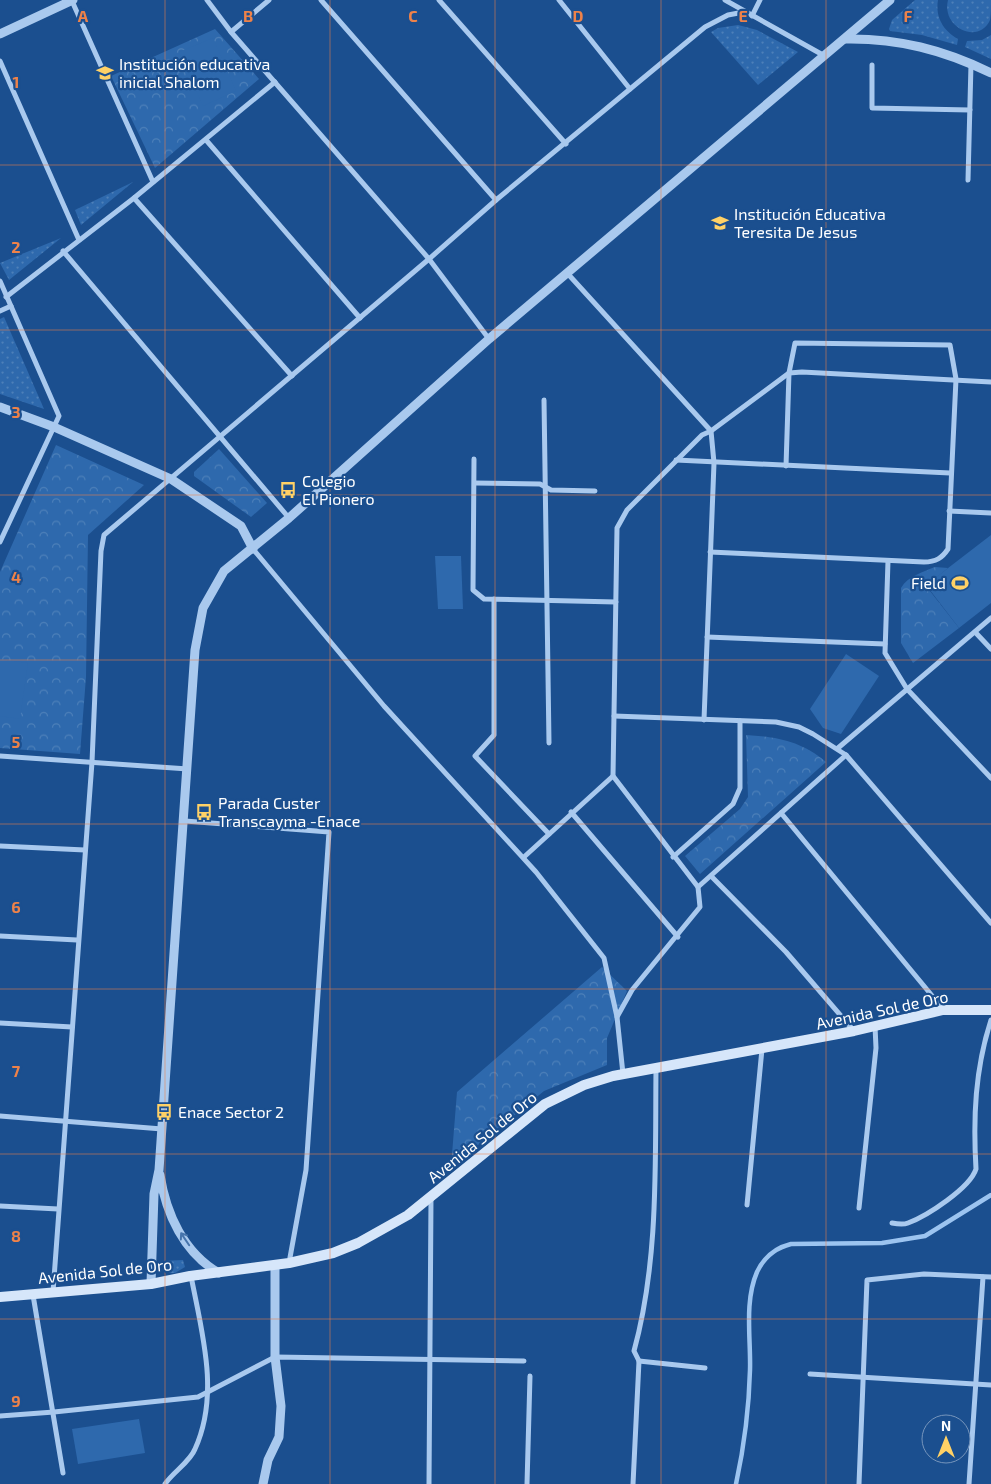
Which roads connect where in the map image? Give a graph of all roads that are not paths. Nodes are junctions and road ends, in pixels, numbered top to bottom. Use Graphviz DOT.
graph roads {
  1 [pos="72,0"];
  2 [pos="207,0"];
  3 [pos="269,0"];
  4 [pos="321,0"];
  5 [pos="439,0"];
  6 [pos="559,0"];
  7 [pos="724,0"];
  8 [pos="760,0"];
  9 [pos="890,0"];
  10 [pos="744,12"];
  11 [pos="752,16"];
  12 [pos="230,32"];
  13 [pos="0,34"];
  14 [pos="845,39"];
  15 [pos="823,55"];
  16 [pos="0,61"];
  17 [pos="971,63"];
  18 [pos="872,64"];
  19 [pos="991,73"];
  20 [pos="275,82"];
  21 [pos="630,89"];
  22 [pos="970,110"];
  23 [pos="206,140"];
  24 [pos="566,144"];
  25 [pos="968,180"];
  26 [pos="153,182"];
  27 [pos="134,198"];
  28 [pos="496,200"];
  29 [pos="79,240"];
  30 [pos="63,251"];
  31 [pos="429,260"];
  32 [pos="568,274"];
  33 [pos="0,281"];
  34 [pos="6,296"];
  35 [pos="10,306"];
  36 [pos="0,311"];
  37 [pos="360,318"];
  38 [pos="489,339"];
  39 [pos="789,374"];
  40 [pos="292,376"];
  41 [pos="956,379"];
  42 [pos="991,382"];
  43 [pos="544,400"];
  44 [pos="0,407"];
  45 [pos="54,427"];
  46 [pos="711,431"];
  47 [pos="220,437"];
  48 [pos="474,459"];
  49 [pos="676,460"];
  50 [pos="714,463"];
  51 [pos="786,466"];
  52 [pos="950,473"];
  53 [pos="171,479"];
  54 [pos="474,483"];
  55 [pos="546,486"];
  56 [pos="595,491"];
  57 [pos="949,511"];
  58 [pos="991,513"];
  59 [pos="289,518"];
  60 [pos="0,542"];
  61 [pos="253,548"];
  62 [pos="710,552"];
  63 [pos="888,560"];
  64 [pos="494,599"];
  65 [pos="546,600"];
  66 [pos="616,602"];
  67 [pos="991,618"];
  68 [pos="975,632"];
  69 [pos="707,637"];
  70 [pos="885,644"];
  71 [pos="991,649"];
  72 [pos="907,689"];
  73 [pos="614,716"];
  74 [pos="704,720"];
  75 [pos="740,721"];
  76 [pos="548,743"];
  77 [pos="838,748"];
  78 [pos="0,756"];
  79 [pos="846,756"];
  80 [pos="92,762"];
  81 [pos="188,769"];
  82 [pos="613,776"];
  83 [pos="991,778"];
  84 [pos="571,812"];
  85 [pos="781,813"];
  86 [pos="185,821"];
  87 [pos="548,834"];
  88 [pos="0,846"];
  89 [pos="85,850"];
  90 [pos="673,857"];
  91 [pos="524,858"];
  92 [pos="711,876"];
  93 [pos="698,888"];
  94 [pos="991,922"];
  95 [pos="0,936"];
  96 [pos="678,937"];
  97 [pos="77,940"];
  98 [pos="943,1010"];
  99 [pos="991,1010"];
  100 [pos="617,1017"];
  101 [pos="991,1020"];
  102 [pos="0,1023"];
  103 [pos="875,1026"];
  104 [pos="72,1027"];
  105 [pos="854,1031"];
  106 [pos="762,1050"];
  107 [pos="656,1069"];
  108 [pos="623,1074"];
  109 [pos="0,1116"];
  110 [pos="65,1120"];
  111 [pos="162,1129"];
  112 [pos="159,1170"];
  113 [pos="431,1197"];
  114 [pos="747,1205"];
  115 [pos="0,1206"];
  116 [pos="860,1208"];
  117 [pos="58,1210"];
  118 [pos="892,1223"];
  119 [pos="289,1263"];
  120 [pos="275,1265"];
  121 [pos="219,1273"];
  122 [pos="190,1276"];
  123 [pos="983,1277"];
  124 [pos="991,1277"];
  125 [pos="151,1284"];
  126 [pos="53,1292"];
  127 [pos="33,1294"];
  128 [pos="0,1297"];
  129 [pos="275,1357"];
  130 [pos="430,1359"];
  131 [pos="524,1361"];
  132 [pos="640,1361"];
  133 [pos="705,1368"];
  134 [pos="810,1374"];
  135 [pos="530,1376"];
  136 [pos="862,1377"];
  137 [pos="976,1383"];
  138 [pos="991,1385"];
  139 [pos="209,1391"];
  140 [pos="54,1412"];
  141 [pos="0,1416"];
  142 [pos="63,1473"];
  143 [pos="165,1484"];
  144 [pos="263,1484"];
  145 [pos="429,1484"];
  146 [pos="527,1484"];
  147 [pos="633,1484"];
  148 [pos="859,1484"];
  149 [pos="969,1484"];
  1 -- 13 [label="street"];
  1 -- 26 [label="street"];
  2 -- 12 [label="street"];
  3 -- 12 [label="street"];
  4 -- 28 [label="street"];
  5 -- 24 [label="street"];
  6 -- 21 [label="street"];
  7 -- 10 [label="street"];
  8 -- 11 [label="street"];
  9 -- 14 [label="street"];
  10 -- 11 [label="street"];
  10 -- 21 [label="street"];
  11 -- 15 [label="street"];
  12 -- 20 [label="street"];
  14 -- 15 [label="street"];
  14 -- 17 [label="street"];
  15 -- 32 [label="street"];
  16 -- 29 [label="street"];
  17 -- 19 [label="street"];
  17 -- 22 [label="street"];
  18 -- 22 [label="street"];
  20 -- 23 [label="street"];
  20 -- 31 [label="street"];
  21 -- 24 [label="street"];
  22 -- 25 [label="street"];
  23 -- 26 [label="street"];
  23 -- 37 [label="street"];
  24 -- 28 [label="street"];
  26 -- 27 [label="street"];
  27 -- 29 [label="street"];
  27 -- 40 [label="street"];
  28 -- 31 [label="street"];
  29 -- 30 [label="street"];
  30 -- 34 [label="street"];
  30 -- 47 [label="street"];
  31 -- 37 [label="street"];
  31 -- 38 [label="street"];
  32 -- 38 [label="street"];
  32 -- 46 [label="street"];
  33 -- 34 [label="street"];
  34 -- 35 [label="street"];
  35 -- 36 [label="street"];
  35 -- 45 [label="street"];
  37 -- 40 [label="street"];
  38 -- 59 [label="street"];
  39 -- 41 [label="street"];
  39 -- 41 [label="street"];
  39 -- 46 [label="street"];
  39 -- 51 [label="street"];
  40 -- 47 [label="street"];
  41 -- 42 [label="street"];
  41 -- 52 [label="street"];
  43 -- 55 [label="street"];
  44 -- 45 [label="street"];
  45 -- 53 [label="street"];
  45 -- 60 [label="street"];
  46 -- 49 [label="street"];
  46 -- 50 [label="street"];
  47 -- 53 [label="street"];
  47 -- 59 [label="street"];
  48 -- 54 [label="street"];
  49 -- 50 [label="street"];
  49 -- 66 [label="street"];
  50 -- 51 [label="street"];
  50 -- 62 [label="street"];
  51 -- 52 [label="street"];
  52 -- 57 [label="street"];
  53 -- 61 [label="street"];
  53 -- 80 [label="street"];
  54 -- 55 [label="street"];
  54 -- 64 [label="street"];
  55 -- 56 [label="street"];
  55 -- 65 [label="street"];
  57 -- 58 [label="street"];
  57 -- 63 [label="street"];
  59 -- 61 [label="street"];
  61 -- 81 [label="street"];
  61 -- 91 [label="street"];
  62 -- 63 [label="street"];
  62 -- 69 [label="street"];
  63 -- 70 [label="street"];
  64 -- 65 [label="street"];
  64 -- 87 [label="street"];
  65 -- 66 [label="street"];
  65 -- 76 [label="street"];
  66 -- 73 [label="street"];
  67 -- 68 [label="street"];
  68 -- 71 [label="street"];
  68 -- 72 [label="street"];
  69 -- 70 [label="street"];
  69 -- 74 [label="street"];
  70 -- 72 [label="street"];
  72 -- 77 [label="street"];
  72 -- 83 [label="street"];
  73 -- 74 [label="street"];
  73 -- 82 [label="street"];
  74 -- 75 [label="street"];
  75 -- 77 [label="street"];
  75 -- 90 [label="street"];
  77 -- 79 [label="street"];
  78 -- 80 [label="street"];
  79 -- 85 [label="street"];
  79 -- 94 [label="street"];
  80 -- 81 [label="street"];
  80 -- 89 [label="street"];
  81 -- 86 [label="street"];
  82 -- 84 [label="street"];
  82 -- 90 [label="street"];
  84 -- 87 [label="street"];
  84 -- 96 [label="street"];
  85 -- 92 [label="street"];
  85 -- 98 [label="street"];
  86 -- 111 [label="street"];
  86 -- 119 [label="street"];
  87 -- 91 [label="street"];
  88 -- 89 [label="street"];
  89 -- 97 [label="street"];
  90 -- 93 [label="street"];
  91 -- 100 [label="street"];
  92 -- 93 [label="street"];
  92 -- 105 [label="street"];
  93 -- 96 [label="street"];
  95 -- 97 [label="street"];
  96 -- 100 [label="street"];
  97 -- 104 [label="street"];
  98 -- 99 [label="main road, Avenida Sol de Oro"];
  98 -- 103 [label="main road, Avenida Sol de Oro"];
  100 -- 108 [label="street"];
  101 -- 118 [label="street"];
  102 -- 104 [label="street"];
  103 -- 105 [label="main road, Avenida Sol de Oro"];
  103 -- 116 [label="street"];
  104 -- 110 [label="street"];
  105 -- 106 [label="main road, Avenida Sol de Oro"];
  106 -- 107 [label="main road, Avenida Sol de Oro"];
  106 -- 114 [label="street"];
  107 -- 108 [label="main road, Avenida Sol de Oro"];
  107 -- 132 [label="street"];
  108 -- 113 [label="main road, Avenida Sol de Oro"];
  109 -- 110 [label="street"];
  110 -- 111 [label="street"];
  110 -- 117 [label="street"];
  111 -- 112 [label="street"];
  121 -- 112 [label="street, one-way"];
  112 -- 125 [label="street"];
  113 -- 119 [label="main road, Avenida Sol de Oro"];
  113 -- 130 [label="street"];
  115 -- 117 [label="street"];
  117 -- 126 [label="street"];
  119 -- 120 [label="main road, Avenida Sol de Oro"];
  120 -- 121 [label="main road, Avenida Sol de Oro"];
  120 -- 129 [label="street"];
  121 -- 122 [label="main road, Avenida Sol de Oro"];
  122 -- 125 [label="main road, Avenida Sol de Oro"];
  122 -- 139 [label="street"];
  123 -- 124 [label="street"];
  123 -- 136 [label="street"];
  123 -- 137 [label="street"];
  125 -- 126 [label="main road, Avenida Sol de Oro"];
  126 -- 127 [label="main road, Avenida Sol de Oro"];
  127 -- 128 [label="main road, Avenida Sol de Oro"];
  127 -- 140 [label="street"];
  129 -- 130 [label="street"];
  129 -- 139 [label="street"];
  129 -- 144 [label="street"];
  130 -- 131 [label="street"];
  130 -- 145 [label="street"];
  132 -- 133 [label="street"];
  132 -- 147 [label="street"];
  134 -- 136 [label="street"];
  135 -- 146 [label="street"];
  136 -- 137 [label="street"];
  136 -- 148 [label="street"];
  137 -- 138 [label="street"];
  137 -- 149 [label="street"];
  139 -- 140 [label="street"];
  139 -- 143 [label="street"];
  140 -- 141 [label="street"];
  140 -- 142 [label="street"];
}
